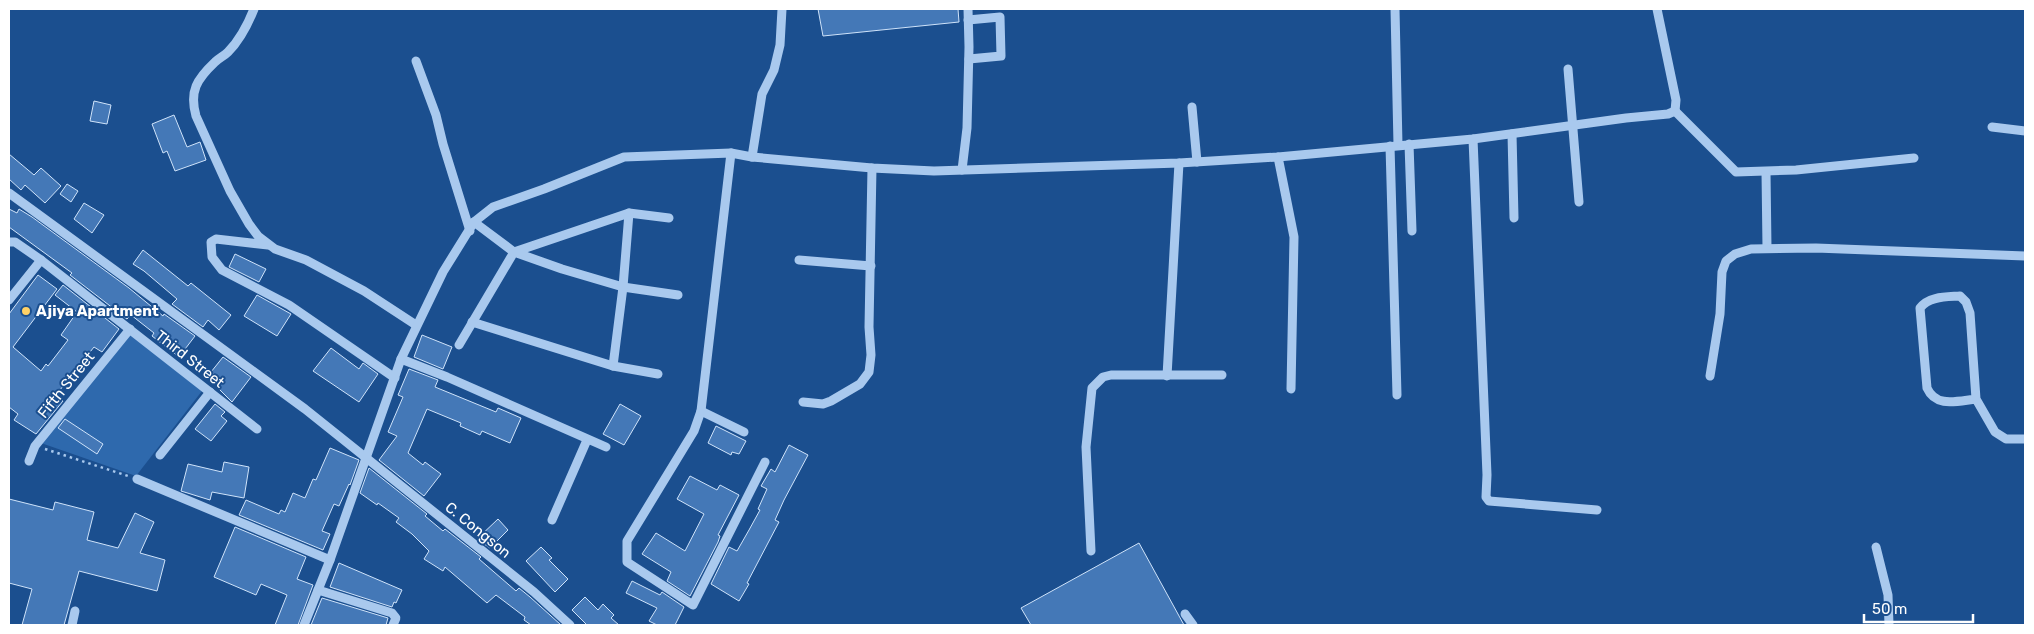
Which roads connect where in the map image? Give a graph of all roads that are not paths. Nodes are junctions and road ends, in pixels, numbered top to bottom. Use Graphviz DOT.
graph roads {
  1 [pos="254,9"];
  2 [pos="782,9"];
  3 [pos="968,9"];
  4 [pos="1395,9"];
  5 [pos="1657,9"];
  6 [pos="968,20"];
  7 [pos="969,59"];
  8 [pos="416,61"];
  9 [pos="1568,70"];
  10 [pos="1192,107"];
  11 [pos="1675,111"];
  12 [pos="1572,125"];
  13 [pos="1992,127"];
  14 [pos="2025,131"];
  15 [pos="1512,134"];
  16 [pos="1473,139"];
  17 [pos="1409,144"];
  18 [pos="1394,146"];
  19 [pos="731,153"];
  20 [pos="752,157"];
  21 [pos="1278,157"];
  22 [pos="1914,158"];
  23 [pos="1197,162"];
  24 [pos="1179,163"];
  25 [pos="872,168"];
  26 [pos="962,170"];
  27 [pos="1766,172"];
  28 [pos="9,193"];
  29 [pos="1579,202"];
  30 [pos="629,213"];
  31 [pos="668,218"];
  32 [pos="1514,218"];
  33 [pos="474,222"];
  34 [pos="470,231"];
  35 [pos="1412,232"];
  36 [pos="9,242"];
  37 [pos="268,245"];
  38 [pos="1768,248"];
  39 [pos="514,252"];
  40 [pos="2025,256"];
  41 [pos="41,260"];
  42 [pos="798,260"];
  43 [pos="871,266"];
  44 [pos="623,287"];
  45 [pos="678,295"];
  46 [pos="9,300"];
  47 [pos="472,322"];
  48 [pos="416,325"];
  49 [pos="130,329"];
  50 [pos="458,345"];
  51 [pos="401,358"];
  52 [pos="613,366"];
  53 [pos="658,374"];
  54 [pos="1222,375"];
  55 [pos="1167,376"];
  56 [pos="1710,376"];
  57 [pos="395,378"];
  58 [pos="1292,389"];
  59 [pos="210,392"];
  60 [pos="1397,395"];
  61 [pos="1976,399"];
  62 [pos="803,402"];
  63 [pos="701,411"];
  64 [pos="257,429"];
  65 [pos="744,432"];
  66 [pos="2025,439"];
  67 [pos="587,440"];
  68 [pos="606,448"];
  69 [pos="160,455"];
  70 [pos="365,459"];
  71 [pos="29,461"];
  72 [pos="764,462"];
  73 [pos="137,478"];
  74 [pos="1597,510"];
  75 [pos="552,520"];
  76 [pos="1876,547"];
  77 [pos="1091,551"];
  78 [pos="330,560"];
  79 [pos="318,590"];
  80 [pos="75,612"];
  81 [pos="1185,614"];
  82 [pos="72,625"];
  83 [pos="304,625"];
  84 [pos="394,625"];
  85 [pos="570,625"];
  86 [pos="1193,625"];
  87 [pos="1889,625"];
  1 -- 37 [label="street"];
  2 -- 20 [label="street"];
  3 -- 6 [label="street"];
  4 -- 18 [label="street"];
  5 -- 11 [label="street"];
  6 -- 7 [label="street"];
  6 -- 7 [label="street"];
  7 -- 26 [label="street"];
  8 -- 34 [label="street"];
  9 -- 12 [label="street"];
  10 -- 23 [label="street"];
  11 -- 12 [label="street"];
  11 -- 27 [label="street"];
  12 -- 15 [label="street"];
  12 -- 29 [label="street"];
  13 -- 14 [label="street"];
  15 -- 16 [label="street"];
  15 -- 32 [label="street"];
  16 -- 17 [label="street"];
  16 -- 74 [label="street"];
  17 -- 18 [label="street"];
  17 -- 35 [label="street"];
  18 -- 21 [label="street"];
  18 -- 60 [label="street"];
  19 -- 20 [label="street"];
  19 -- 33 [label="street"];
  19 -- 63 [label="street"];
  20 -- 25 [label="street"];
  21 -- 23 [label="street"];
  21 -- 58 [label="street"];
  22 -- 27 [label="street"];
  23 -- 24 [label="street"];
  24 -- 26 [label="street"];
  24 -- 55 [label="street"];
  25 -- 26 [label="street"];
  25 -- 43 [label="street"];
  27 -- 38 [label="street"];
  28 -- 70 [label="street, C. Congson"];
  30 -- 31 [label="street"];
  30 -- 39 [label="street"];
  30 -- 44 [label="street"];
  33 -- 34 [label="street"];
  33 -- 39 [label="street"];
  34 -- 48 [label="street"];
  36 -- 41 [label="street, Third Street"];
  37 -- 48 [label="street"];
  37 -- 57 [label="street"];
  38 -- 40 [label="street"];
  38 -- 56 [label="street"];
  39 -- 44 [label="street"];
  39 -- 47 [label="street"];
  41 -- 46 [label="street"];
  41 -- 49 [label="street, Third Street"];
  42 -- 43 [label="street"];
  43 -- 62 [label="street"];
  44 -- 45 [label="street"];
  44 -- 52 [label="street"];
  47 -- 50 [label="street"];
  47 -- 52 [label="street"];
  48 -- 51 [label="street"];
  49 -- 59 [label="street, Third Street"];
  49 -- 71 [label="street, Fifth Street"];
  51 -- 57 [label="street"];
  51 -- 67 [label="street"];
  52 -- 53 [label="street"];
  54 -- 55 [label="street"];
  55 -- 77 [label="street"];
  57 -- 70 [label="street"];
  59 -- 64 [label="street, Third Street"];
  59 -- 69 [label="street"];
  61 -- 61 [label="street"];
  61 -- 66 [label="street"];
  63 -- 65 [label="street"];
  63 -- 72 [label="street"];
  67 -- 68 [label="street"];
  67 -- 75 [label="street"];
  70 -- 78 [label="street"];
  70 -- 85 [label="street, C. Congson"];
  73 -- 78 [label="street"];
  76 -- 87 [label="street"];
  78 -- 79 [label="street"];
  79 -- 83 [label="street"];
  79 -- 84 [label="street"];
  80 -- 82 [label="street"];
  81 -- 86 [label="street"];
}
